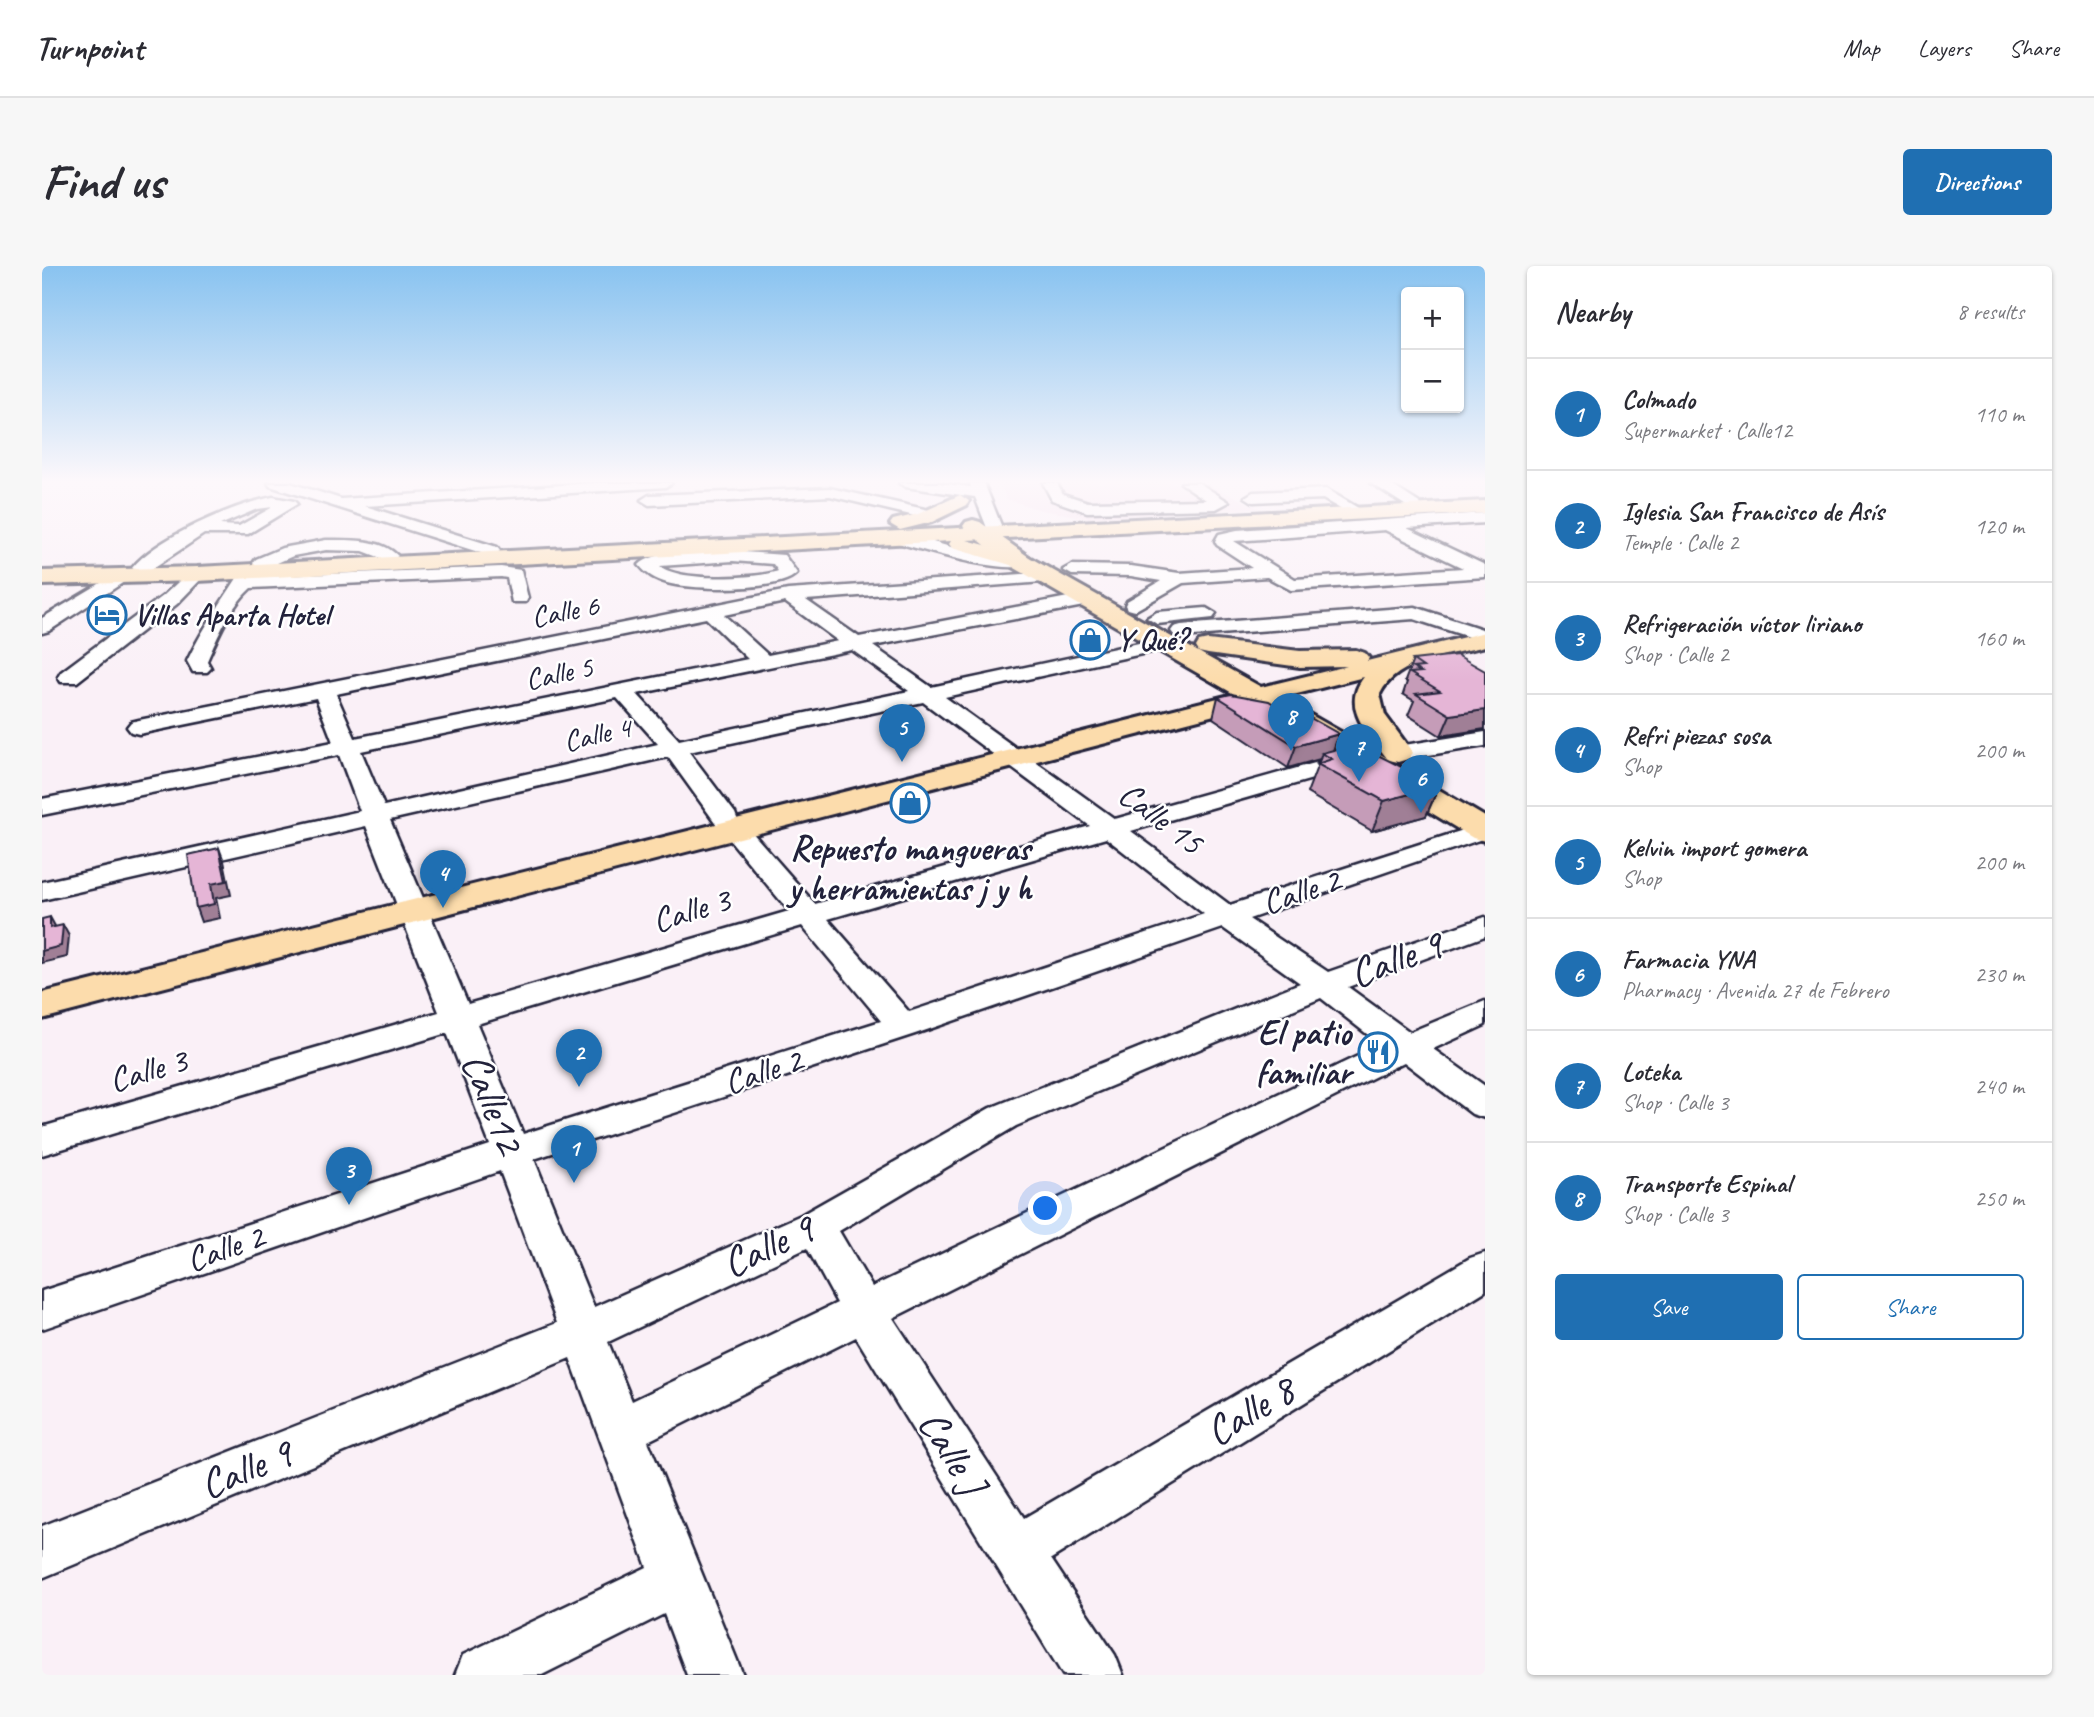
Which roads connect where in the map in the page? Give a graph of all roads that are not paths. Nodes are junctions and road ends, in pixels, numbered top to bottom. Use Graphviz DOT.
graph roads {
  1 [pos="166,549"];
  2 [pos="461,549"];
  3 [pos="627,549"];
  4 [pos="783,549"];
  5 [pos="985,549"];
  6 [pos="1017,549"];
  7 [pos="1036,549"];
  8 [pos="1234,549"];
  9 [pos="1437,549"];
  10 [pos="707,557"];
  11 [pos="1029,557"];
  12 [pos="490,560"];
  13 [pos="141,568"];
  14 [pos="42,570"];
  15 [pos="253,572"];
  16 [pos="1267,572"];
  17 [pos="1485,572"];
  18 [pos="1061,573"];
  19 [pos="42,578"];
  20 [pos="1179,578"];
  21 [pos="730,579"];
  22 [pos="191,580"];
  23 [pos="113,581"];
  24 [pos="153,591"];
  25 [pos="788,596"];
  26 [pos="519,598"];
  27 [pos="1089,599"];
  28 [pos="1135,606"];
  29 [pos="1157,618"];
  30 [pos="1261,624"];
  31 [pos="42,627"];
  32 [pos="1482,635"];
  33 [pos="1174,637"];
  34 [pos="852,642"];
  35 [pos="1201,653"];
  36 [pos="1423,658"];
  37 [pos="763,661"];
  38 [pos="200,668"];
  39 [pos="69,677"];
  40 [pos="324,690"];
  41 [pos="622,690"];
  42 [pos="1266,690"];
  43 [pos="925,694"];
  44 [pos="1178,711"];
  45 [pos="139,727"];
  46 [pos="1317,731"];
  47 [pos="1485,740"];
  48 [pos="347,748"];
  49 [pos="674,748"];
  50 [pos="1010,753"];
  51 [pos="1398,753"];
  52 [pos="1364,757"];
  53 [pos="42,807"];
  54 [pos="377,817"];
  55 [pos="730,824"];
  56 [pos="1485,824"];
  57 [pos="1112,829"];
  58 [pos="42,891"];
  59 [pos="410,905"];
  60 [pos="811,915"];
  61 [pos="1225,915"];
  62 [pos="1485,926"];
  63 [pos="1324,985"];
  64 [pos="42,991"];
  65 [pos="42,1006"];
  66 [pos="1485,1012"];
  67 [pos="460,1019"];
  68 [pos="903,1026"];
  69 [pos="1408,1046"];
  70 [pos="1485,1105"];
  71 [pos="42,1141"];
  72 [pos="513,1152"];
  73 [pos="815,1226"];
  74 [pos="1485,1270"];
  75 [pos="42,1310"];
  76 [pos="865,1312"];
  77 [pos="582,1333"];
  78 [pos="619,1432"];
  79 [pos="42,1552"];
  80 [pos="1015,1552"];
  81 [pos="678,1579"];
  82 [pos="482,1675"];
  83 [pos="715,1675"];
  84 [pos="1094,1675"];
  1 -- 13 [label="street"];
  2 -- 12 [label="street"];
  3 -- 12 [label="main road"];
  4 -- 21 [label="main road"];
  5 -- 11 [label="main road"];
  6 -- 11 [label="main road"];
  7 -- 11 [label="main road"];
  8 -- 16 [label="street"];
  9 -- 17 [label="street"];
  10 -- 21 [label="street"];
  10 -- 21 [label="street"];
  10 -- 21 [label="street"];
  11 -- 18 [label="main road"];
  12 -- 15 [label="main road"];
  12 -- 15 [label="main road"];
  12 -- 21 [label="main road"];
  12 -- 26 [label="street"];
  13 -- 14 [label="main road"];
  13 -- 15 [label="main road"];
  15 -- 22 [label="main road"];
  15 -- 38 [label="street"];
  16 -- 17 [label="street"];
  16 -- 20 [label="street, Calle 6"];
  18 -- 20 [label="street, Calle 6"];
  18 -- 25 [label="street, Calle 6"];
  18 -- 27 [label="main road"];
  18 -- 28 [label="main road"];
  19 -- 23 [label="main road"];
  20 -- 28 [label="street"];
  21 -- 25 [label="street, Calle 6"];
  21 -- 37 [label="street"];
  21 -- 40 [label="street, Calle 6"];
  22 -- 23 [label="main road"];
  22 -- 39 [label="street"];
  23 -- 24 [label="street"];
  23 -- 31 [label="street"];
  25 -- 34 [label="street, Calle 15"];
  27 -- 33 [label="main road"];
  27 -- 34 [label="street, Calle 5"];
  28 -- 29 [label="main road"];
  29 -- 30 [label="street"];
  29 -- 33 [label="main road"];
  30 -- 32 [label="street, Calle 4"];
  30 -- 33 [label="street, Calle 4"];
  32 -- 36 [label="main road"];
  33 -- 35 [label="main road"];
  33 -- 43 [label="street, Calle 4"];
  34 -- 37 [label="street, Calle 5"];
  34 -- 43 [label="street, Calle 15"];
  35 -- 36 [label="main road"];
  35 -- 42 [label="main road"];
  35 -- 44 [label="main road"];
  36 -- 42 [label="main road"];
  36 -- 51 [label="main road"];
  37 -- 41 [label="street, Calle 5"];
  40 -- 45 [label="street, Calle 6"];
  40 -- 48 [label="street, Calle12"];
  41 -- 48 [label="street, Calle 5"];
  41 -- 49 [label="street"];
  42 -- 44 [label="main road"];
  42 -- 46 [label="main road"];
  42 -- 51 [label="main road"];
  43 -- 49 [label="street, Calle 4"];
  43 -- 50 [label="street, Calle 15"];
  44 -- 46 [label="main road"];
  44 -- 50 [label="main road"];
  46 -- 52 [label="main road"];
  47 -- 51 [label="street"];
  48 -- 53 [label="street, Calle 5"];
  48 -- 54 [label="street, Calle12"];
  49 -- 54 [label="street, Calle 4"];
  49 -- 55 [label="street"];
  50 -- 55 [label="main road"];
  50 -- 57 [label="street, Calle 15"];
  51 -- 56 [label="main road"];
  52 -- 56 [label="main road"];
  52 -- 57 [label="street, Calle 3"];
  54 -- 58 [label="street, Calle 4"];
  54 -- 59 [label="street, Calle12"];
  55 -- 59 [label="main road"];
  55 -- 60 [label="street"];
  56 -- 61 [label="street, Calle 2"];
  57 -- 60 [label="street, Calle 3"];
  57 -- 61 [label="street, Calle 15"];
  59 -- 64 [label="main road"];
  59 -- 65 [label="main road"];
  59 -- 67 [label="street, Calle12"];
  60 -- 67 [label="street, Calle 3"];
  60 -- 68 [label="street"];
  61 -- 63 [label="street, Calle 15"];
  61 -- 68 [label="street, Calle 2"];
  62 -- 63 [label="street, Calle 9"];
  63 -- 69 [label="street, Calle 15"];
  63 -- 73 [label="street, Calle 9"];
  66 -- 69 [label="street"];
  67 -- 71 [label="street, Calle 3"];
  67 -- 72 [label="street, Calle12"];
  68 -- 72 [label="street, Calle 2"];
  69 -- 70 [label="street, Calle 15"];
  69 -- 76 [label="street"];
  72 -- 75 [label="street, Calle 2"];
  72 -- 77 [label="street, Calle12"];
  73 -- 76 [label="street, Calle J"];
  73 -- 77 [label="street, Calle 9"];
  74 -- 80 [label="street, Calle 8"];
  76 -- 78 [label="street"];
  76 -- 80 [label="street, Calle J"];
  77 -- 78 [label="street, Calle12"];
  77 -- 79 [label="street, Calle 9"];
  78 -- 81 [label="street, Calle12"];
  80 -- 84 [label="street, Calle J"];
  81 -- 82 [label="street"];
  81 -- 83 [label="street, Calle12"];
}
